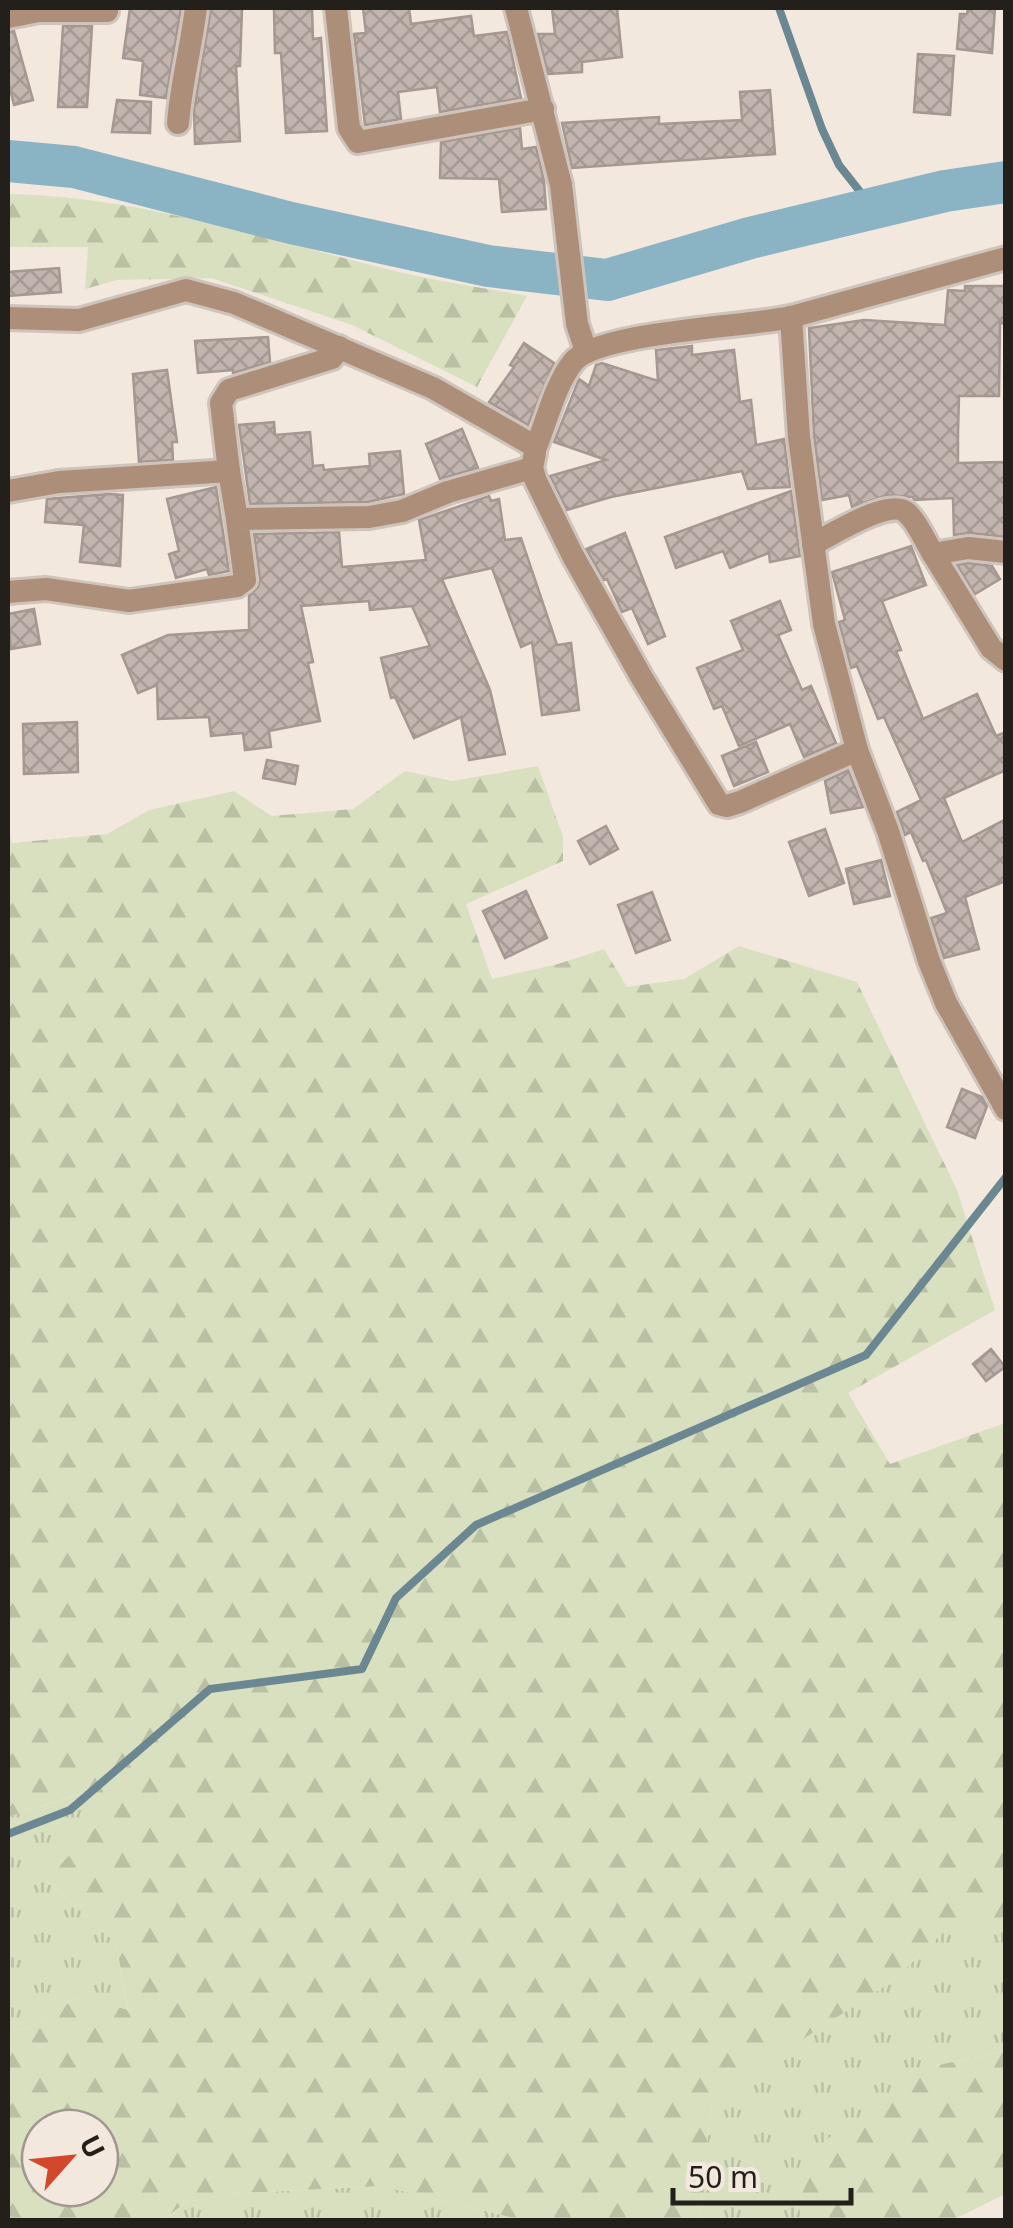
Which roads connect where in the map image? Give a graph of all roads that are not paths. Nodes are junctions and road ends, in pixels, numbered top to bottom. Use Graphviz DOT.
graph roads {
  1 [pos="196,8"];
  2 [pos="336,8"];
  3 [pos="516,8"];
  4 [pos="107,11"];
  5 [pos="8,17"];
  6 [pos="543,109"];
  7 [pos="178,124"];
  8 [pos="1006,258"];
  9 [pos="8,318"];
  10 [pos="791,318"];
  11 [pos="338,347"];
  12 [pos="586,351"];
  13 [pos="534,457"];
  14 [pos="229,471"];
  15 [pos="8,491"];
  16 [pos="237,519"];
  17 [pos="813,544"];
  18 [pos="1006,552"];
  19 [pos="933,554"];
  20 [pos="8,592"];
  21 [pos="1006,660"];
  22 [pos="857,750"];
  23 [pos="1006,1109"];
  1 -- 7 [label="street"];
  2 -- 6 [label="street"];
  3 -- 6 [label="street"];
  4 -- 5 [label="street"];
  6 -- 12 [label="street"];
  8 -- 10 [label="street"];
  9 -- 11 [label="street"];
  10 -- 12 [label="street"];
  10 -- 17 [label="street"];
  11 -- 13 [label="street"];
  11 -- 14 [label="street"];
  12 -- 13 [label="street"];
  13 -- 16 [label="street"];
  13 -- 22 [label="street"];
  14 -- 15 [label="street"];
  14 -- 16 [label="street"];
  16 -- 20 [label="street"];
  17 -- 19 [label="street"];
  17 -- 22 [label="street"];
  18 -- 19 [label="street"];
  19 -- 21 [label="street"];
  22 -- 23 [label="street"];
}
